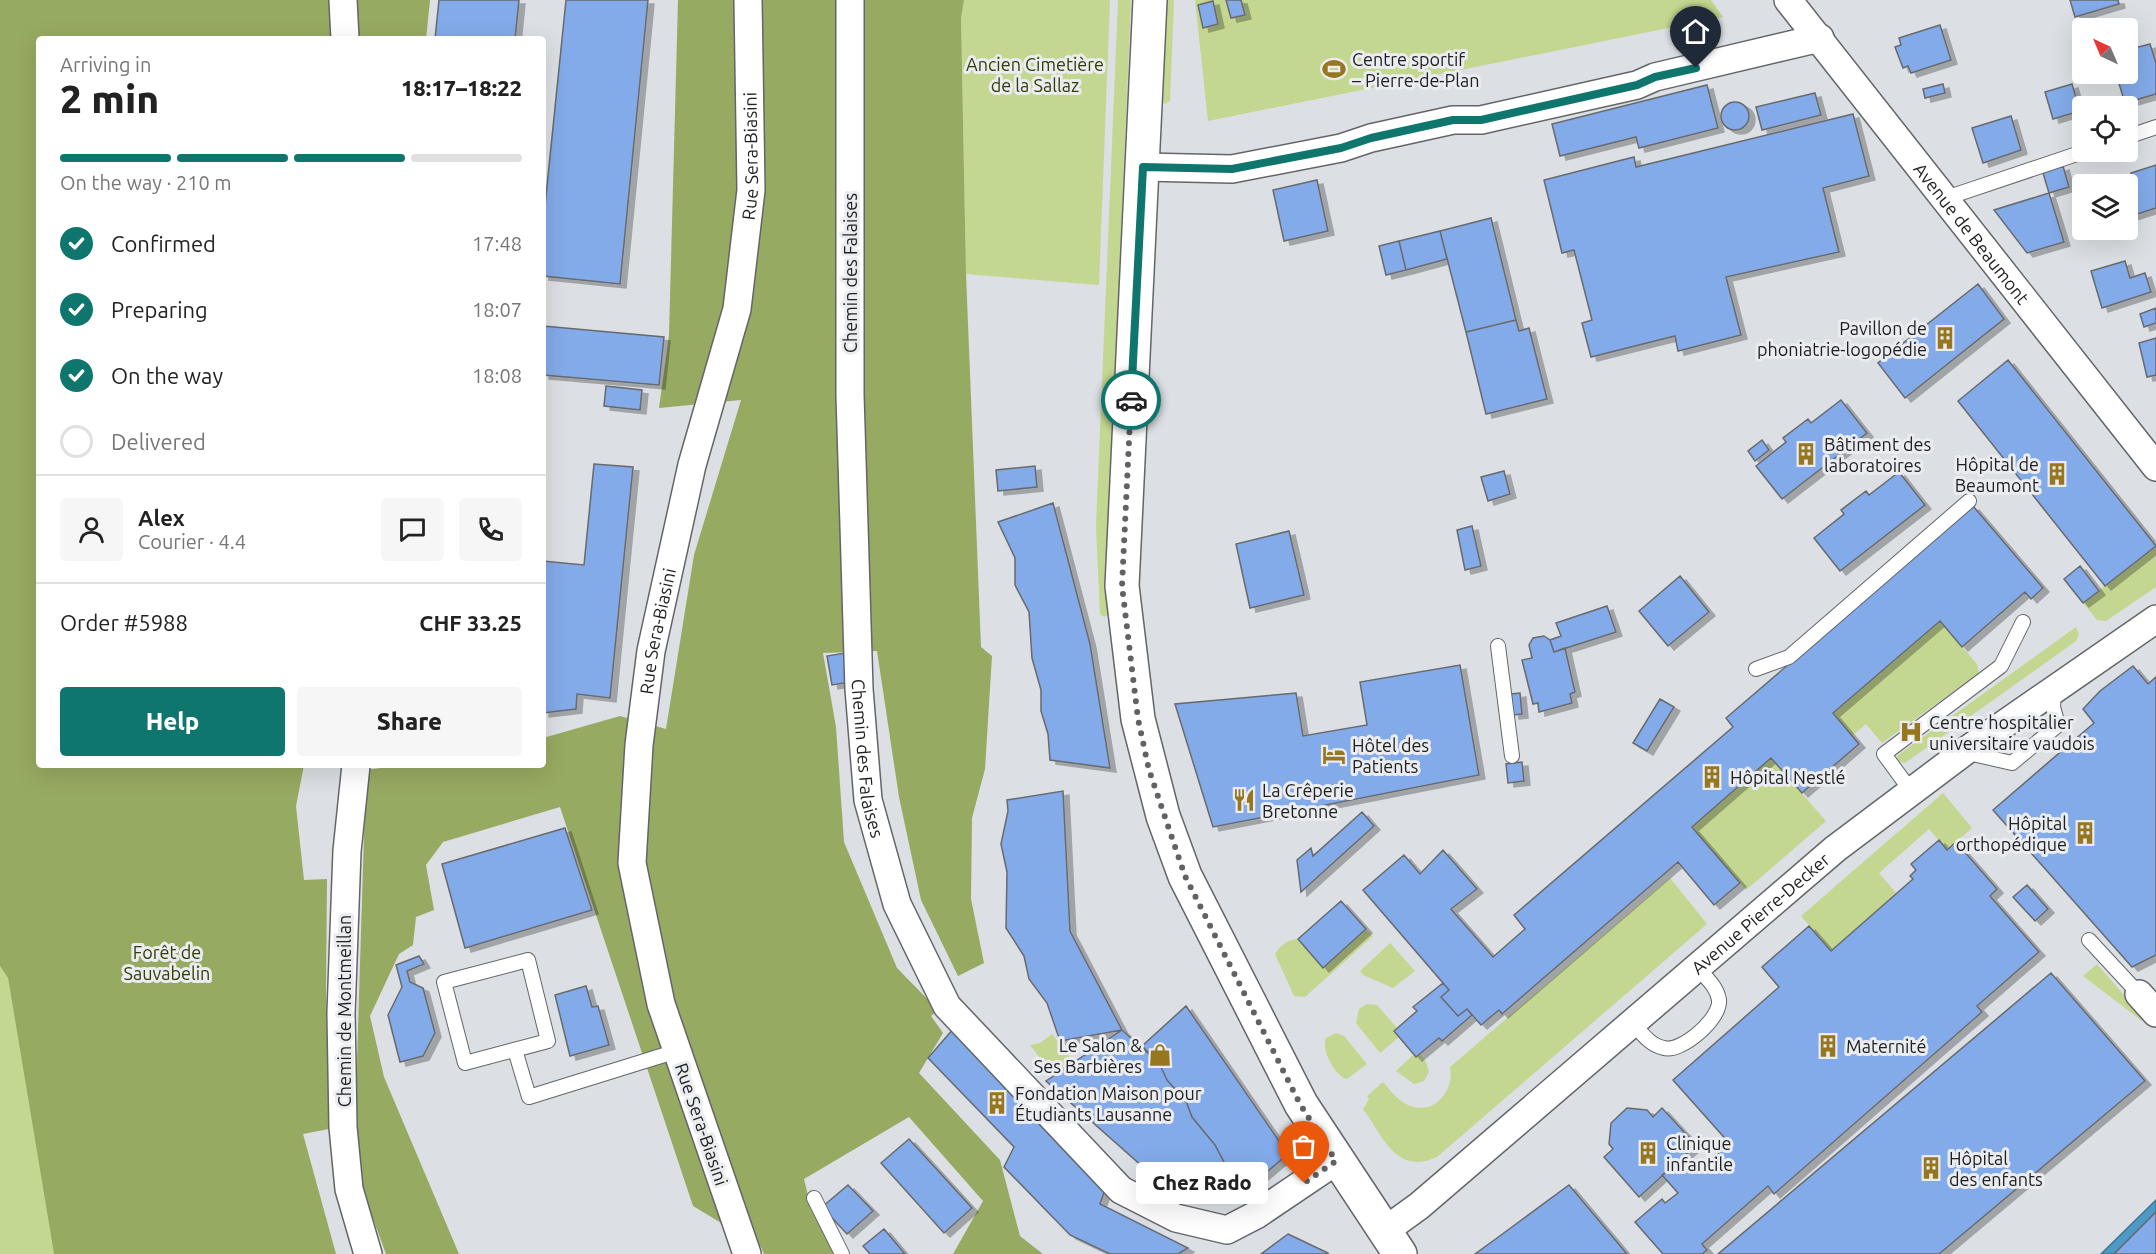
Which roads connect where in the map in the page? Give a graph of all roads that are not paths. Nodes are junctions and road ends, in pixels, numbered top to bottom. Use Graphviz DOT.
graph roads {
  1 [pos="343,0"];
  2 [pos="748,0"];
  3 [pos="850,0"];
  4 [pos="1150,0"];
  5 [pos="1788,0"];
  6 [pos="345,36"];
  7 [pos="1820,38"];
  8 [pos="2156,127"];
  9 [pos="2138,133"];
  10 [pos="2072,155"];
  11 [pos="1143,167"];
  12 [pos="1946,198"];
  13 [pos="2156,467"];
  14 [pos="1968,501"];
  15 [pos="2156,619"];
  16 [pos="2023,622"];
  17 [pos="1498,646"];
  18 [pos="1756,669"];
  19 [pos="2054,689"];
  20 [pos="1964,752"];
  21 [pos="1512,756"];
  22 [pos="356,768"];
  23 [pos="1911,791"];
  24 [pos="2089,940"];
  25 [pos="1696,966"];
  26 [pos="2147,1004"];
  27 [pos="1632,1022"];
  28 [pos="515,1050"];
  29 [pos="677,1051"];
  30 [pos="1336,1161"];
  31 [pos="814,1198"];
  32 [pos="1392,1243"];
  33 [pos="368,1254"];
  34 [pos="747,1254"];
  35 [pos="842,1254"];
  1 -- 6 [label="street"];
  2 -- 29 [label="street, Rue Sera-Biasini"];
  3 -- 30 [label="street, Chemin des Falaises"];
  4 -- 11 [label="main road"];
  5 -- 7 [label="street, Avenue de Beaumont"];
  7 -- 11 [label="street"];
  7 -- 12 [label="street, Avenue de Beaumont"];
  8 -- 9 [label="lane"];
  10 -- 12 [label="lane"];
  11 -- 30 [label="main road"];
  12 -- 13 [label="street, Avenue de Beaumont"];
  14 -- 18 [label="lane"];
  15 -- 19 [label="street, Avenue Pierre-Decker"];
  16 -- 23 [label="lane"];
  17 -- 21 [label="lane"];
  19 -- 20 [label="street, Avenue Pierre-Decker"];
  19 -- 20 [label="lane"];
  20 -- 23 [label="street, Avenue Pierre-Decker"];
  22 -- 33 [label="street, Chemin de Montmeillan"];
  23 -- 25 [label="street, Avenue Pierre-Decker"];
  24 -- 26 [label="lane"];
  25 -- 27 [label="street, Avenue Pierre-Decker"];
  25 -- 27 [label="lane"];
  27 -- 32 [label="street, Avenue Pierre-Decker"];
  28 -- 28 [label="lane"];
  28 -- 29 [label="lane"];
  29 -- 34 [label="street, Rue Sera-Biasini"];
  30 -- 32 [label="main road"];
  31 -- 35 [label="lane"];
}
